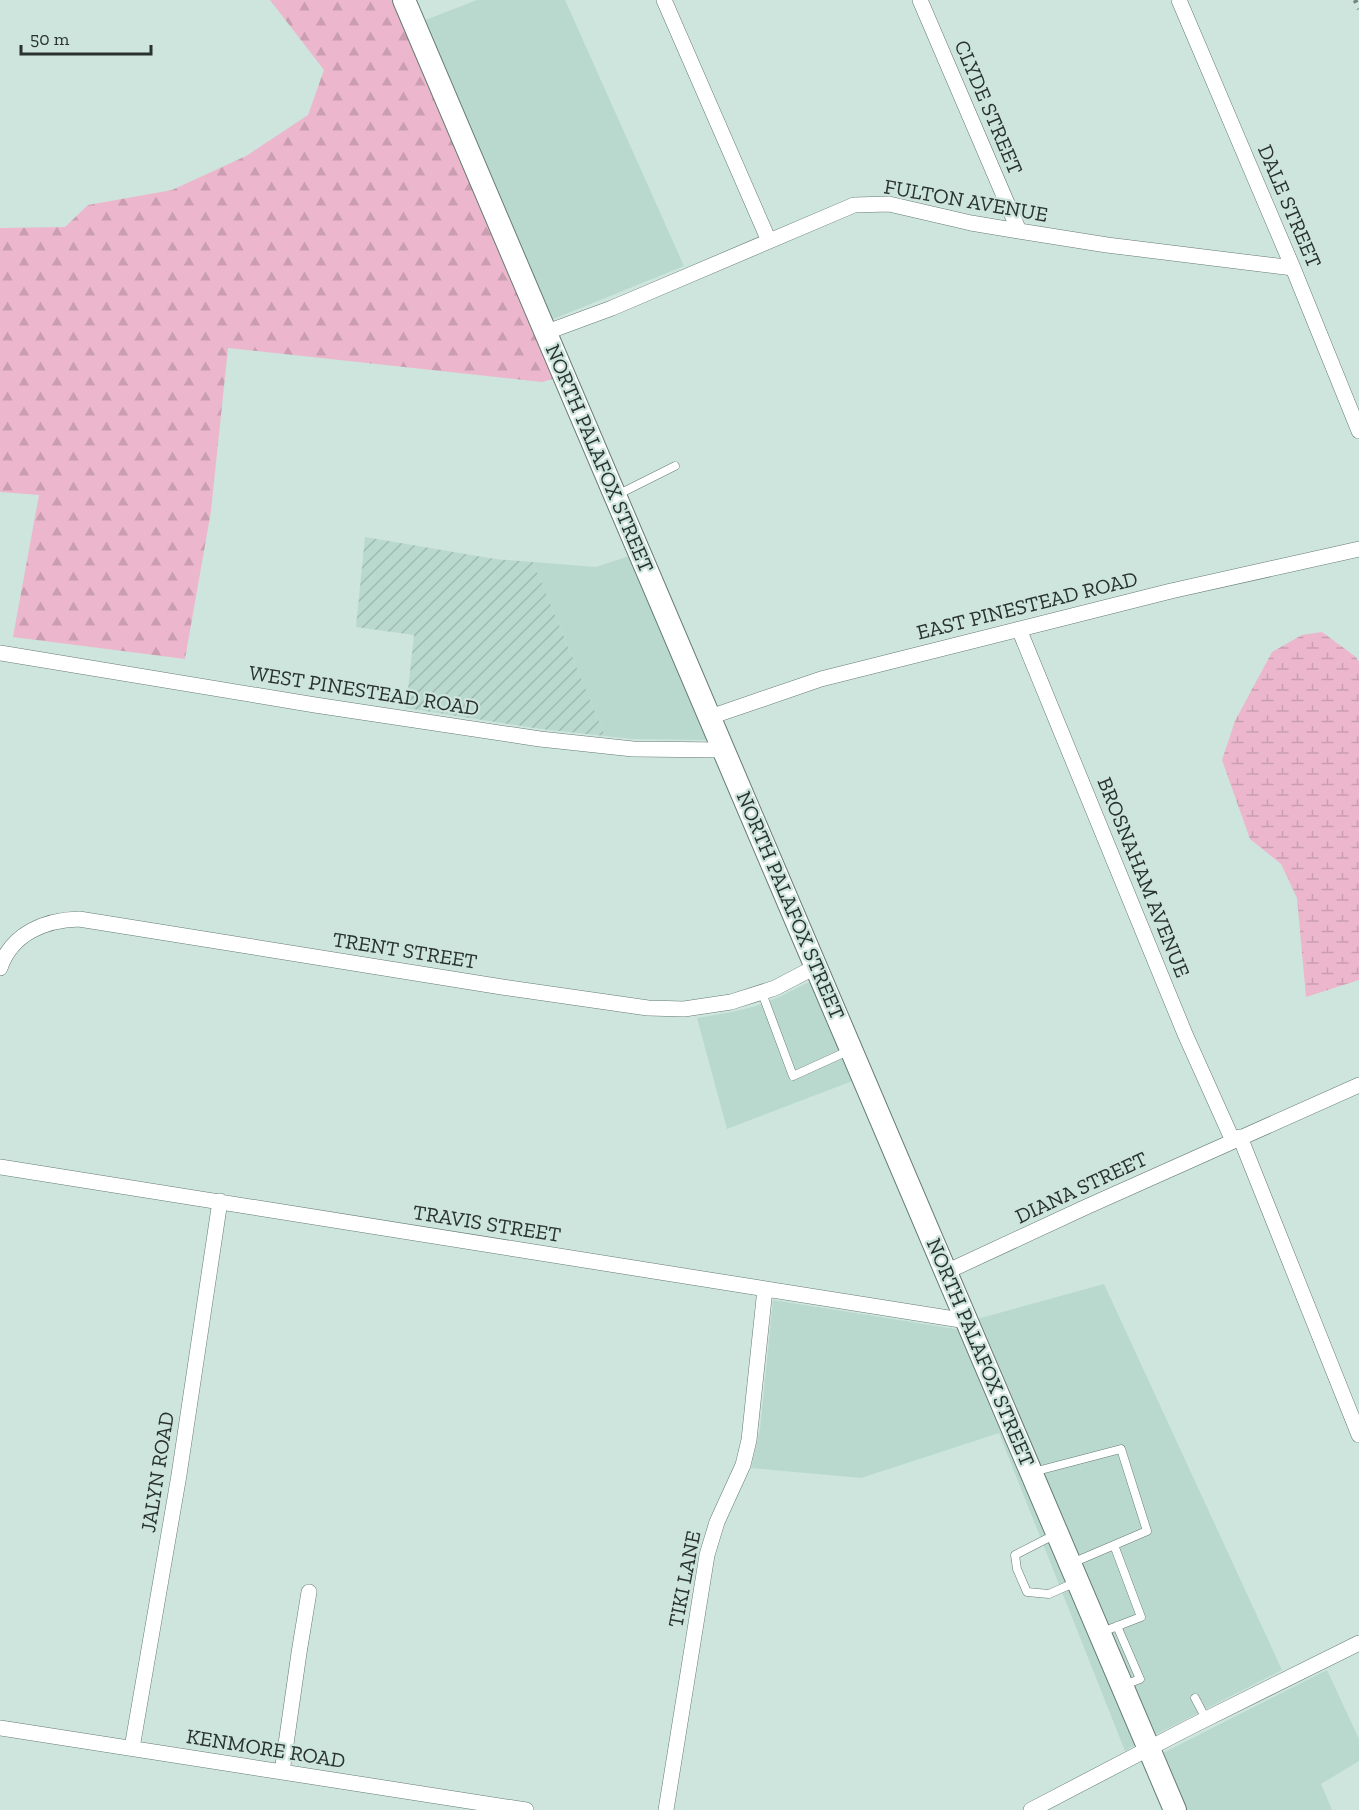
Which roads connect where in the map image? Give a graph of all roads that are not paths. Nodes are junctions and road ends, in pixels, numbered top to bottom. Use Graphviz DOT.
graph roads {
  1 [pos="404,0"];
  2 [pos="664,0"];
  3 [pos="920,0"];
  4 [pos="1179,0"];
  5 [pos="1019,231"];
  6 [pos="769,241"];
  7 [pos="1293,267"];
  8 [pos="547,333"];
  9 [pos="1359,431"];
  10 [pos="675,466"];
  11 [pos="616,496"];
  12 [pos="1359,549"];
  13 [pos="1019,629"];
  14 [pos="0,652"];
  15 [pos="710,717"];
  16 [pos="724,750"];
  17 [pos="817,966"];
  18 [pos="0,968"];
  19 [pos="762,993"];
  20 [pos="853,1049"];
  21 [pos="1359,1085"];
  22 [pos="1236,1139"];
  23 [pos="0,1167"];
  24 [pos="220,1201"];
  25 [pos="946,1272"];
  26 [pos="765,1289"];
  27 [pos="968,1321"];
  28 [pos="1359,1435"];
  29 [pos="1032,1472"];
  30 [pos="1058,1533"];
  31 [pos="1114,1545"];
  32 [pos="1074,1573"];
  33 [pos="309,1592"];
  34 [pos="1108,1630"];
  35 [pos="1359,1643"];
  36 [pos="1195,1698"];
  37 [pos="1206,1719"];
  38 [pos="0,1728"];
  39 [pos="132,1748"];
  40 [pos="1149,1749"];
  41 [pos="282,1772"];
  42 [pos="526,1810"];
  43 [pos="666,1810"];
  44 [pos="1031,1810"];
  45 [pos="1175,1810"];
  1 -- 8 [label="main road, NORTH PALAFOX STREET"];
  2 -- 6 [label="street"];
  3 -- 5 [label="street, CLYDE STREET"];
  4 -- 7 [label="street, DALE STREET"];
  5 -- 6 [label="street, FULTON AVENUE"];
  5 -- 7 [label="street, FULTON AVENUE"];
  6 -- 8 [label="street, FULTON AVENUE"];
  7 -- 9 [label="street, DALE STREET"];
  8 -- 11 [label="main road, NORTH PALAFOX STREET"];
  10 -- 11 [label="lane"];
  11 -- 15 [label="main road, NORTH PALAFOX STREET"];
  12 -- 13 [label="street, EAST PINESTEAD ROAD"];
  13 -- 15 [label="street, EAST PINESTEAD ROAD"];
  13 -- 22 [label="street, BROSNAHAM AVENUE"];
  14 -- 16 [label="street, WEST PINESTEAD ROAD"];
  15 -- 16 [label="main road, NORTH PALAFOX STREET"];
  16 -- 17 [label="main road, NORTH PALAFOX STREET"];
  17 -- 19 [label="street, TRENT STREET"];
  17 -- 20 [label="main road, NORTH PALAFOX STREET"];
  18 -- 19 [label="street, TRENT STREET"];
  19 -- 20 [label="lane"];
  20 -- 25 [label="main road, NORTH PALAFOX STREET"];
  21 -- 22 [label="street, DIANA STREET"];
  22 -- 25 [label="street, DIANA STREET"];
  22 -- 28 [label="street, BROSNAHAM AVENUE"];
  23 -- 24 [label="street, TRAVIS STREET"];
  24 -- 26 [label="street, TRAVIS STREET"];
  24 -- 39 [label="street, JALYN ROAD"];
  25 -- 27 [label="main road, NORTH PALAFOX STREET"];
  26 -- 27 [label="street, TRAVIS STREET"];
  26 -- 43 [label="street, TIKI LANE"];
  27 -- 29 [label="main road, NORTH PALAFOX STREET"];
  29 -- 30 [label="main road, NORTH PALAFOX STREET"];
  29 -- 31 [label="lane"];
  30 -- 32 [label="main road, NORTH PALAFOX STREET"];
  30 -- 32 [label="lane"];
  31 -- 32 [label="lane"];
  31 -- 34 [label="lane"];
  32 -- 34 [label="main road, NORTH PALAFOX STREET"];
  33 -- 41 [label="street"];
  34 -- 40 [label="main road, NORTH PALAFOX STREET"];
  35 -- 37 [label="street"];
  36 -- 37 [label="lane"];
  37 -- 40 [label="street"];
  38 -- 39 [label="street, KENMORE ROAD"];
  39 -- 41 [label="street, KENMORE ROAD"];
  40 -- 44 [label="street"];
  40 -- 45 [label="main road, NORTH PALAFOX STREET"];
  41 -- 42 [label="street, KENMORE ROAD"];
}
